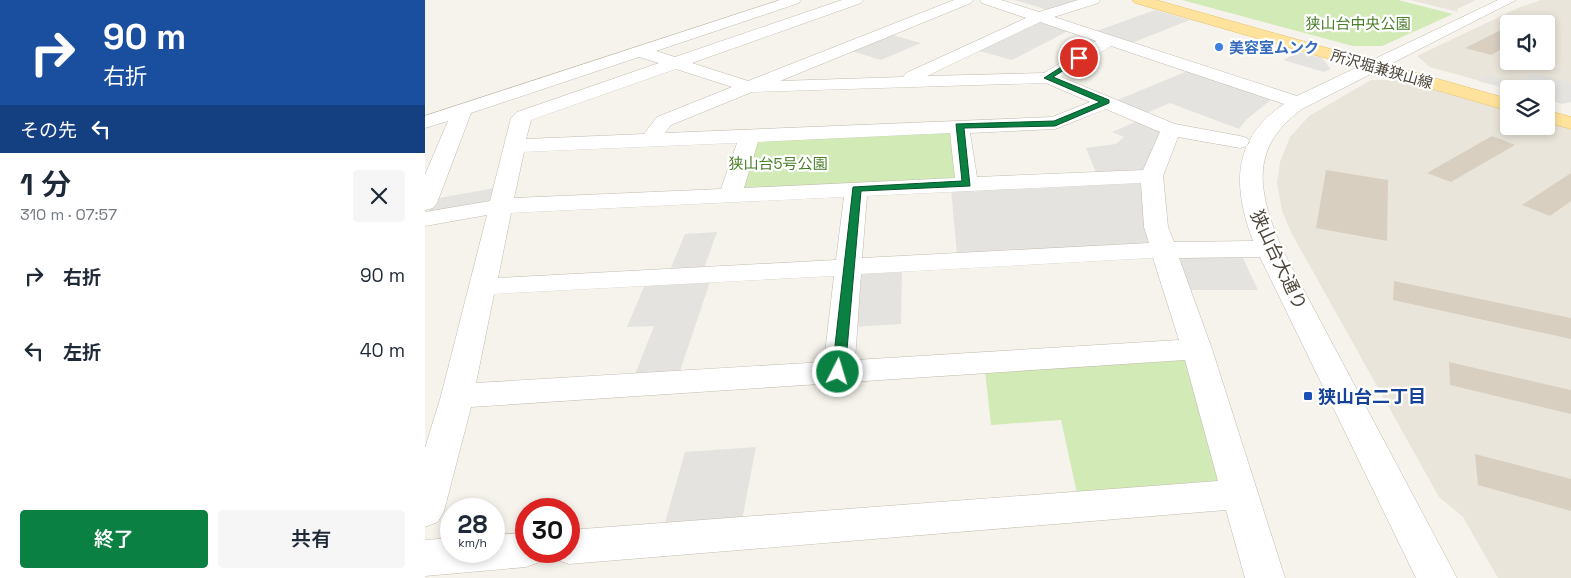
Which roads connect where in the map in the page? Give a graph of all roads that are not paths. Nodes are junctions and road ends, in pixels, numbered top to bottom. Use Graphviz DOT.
graph roads {
  1 [pos="793,0"];
  2 [pos="966,0"];
  3 [pos="987,0"];
  4 [pos="1093,0"];
  5 [pos="1140,0"];
  6 [pos="1166,0"];
  7 [pos="1509,0"];
  8 [pos="849,1"];
  9 [pos="1039,17"];
  10 [pos="1109,40"];
  11 [pos="642,52"];
  12 [pos="675,63"];
  13 [pos="1376,63"];
  14 [pos="1048,78"];
  15 [pos="905,82"];
  16 [pos="749,88"];
  17 [pos="1500,93"];
  18 [pos="1107,102"];
  19 [pos="1300,102"];
  20 [pos="1500,102"];
  21 [pos="1555,108"];
  22 [pos="462,111"];
  23 [pos="1571,112"];
  24 [pos="1555,118"];
  25 [pos="425,122"];
  26 [pos="1571,122"];
  27 [pos="959,126"];
  28 [pos="1170,129"];
  29 [pos="749,136"];
  30 [pos="651,139"];
  31 [pos="1241,142"];
  32 [pos="514,146"];
  33 [pos="1152,176"];
  34 [pos="967,184"];
  35 [pos="856,189"];
  36 [pos="731,194"];
  37 [pos="425,203"];
  38 [pos="500,206"];
  39 [pos="425,219"];
  40 [pos="1269,249"];
  41 [pos="1163,250"];
  42 [pos="848,267"];
  43 [pos="481,287"];
  44 [pos="1197,348"];
  45 [pos="838,372"];
  46 [pos="457,396"];
  47 [pos="1241,494"];
  48 [pos="425,511"];
  49 [pos="580,546"];
  50 [pos="515,551"];
  51 [pos="425,558"];
  52 [pos="1265,578"];
  53 [pos="1437,578"];
  1 -- 11 [label="street"];
  2 -- 16 [label="street"];
  3 -- 9 [label="street"];
  4 -- 9 [label="street"];
  5 -- 13 [label="main road, 所沢堀兼狭山線"];
  6 -- 13 [label="main road, 所沢堀兼狭山線"];
  7 -- 13 [label="street, 狭山台大通り"];
  8 -- 12 [label="street"];
  9 -- 10 [label="street"];
  9 -- 15 [label="street"];
  10 -- 14 [label="street"];
  10 -- 19 [label="street"];
  11 -- 12 [label="street"];
  11 -- 22 [label="street"];
  12 -- 16 [label="street"];
  12 -- 32 [label="street"];
  13 -- 17 [label="main road, 所沢堀兼狭山線"];
  13 -- 19 [label="street, 狭山台大通り"];
  13 -- 20 [label="main road, 所沢堀兼狭山線"];
  14 -- 15 [label="street"];
  14 -- 18 [label="street"];
  15 -- 16 [label="street"];
  16 -- 30 [label="street"];
  18 -- 27 [label="street"];
  18 -- 28 [label="street"];
  19 -- 40 [label="street, 狭山台大通り"];
  21 -- 23 [label="main road"];
  22 -- 25 [label="street"];
  22 -- 37 [label="street"];
  24 -- 26 [label="main road"];
  27 -- 29 [label="street"];
  27 -- 34 [label="street"];
  28 -- 31 [label="street"];
  28 -- 33 [label="street"];
  29 -- 30 [label="street"];
  29 -- 36 [label="street"];
  30 -- 32 [label="street"];
  32 -- 38 [label="street"];
  33 -- 34 [label="street"];
  33 -- 41 [label="street"];
  34 -- 35 [label="street"];
  35 -- 36 [label="street"];
  35 -- 42 [label="street"];
  36 -- 38 [label="street"];
  38 -- 39 [label="street"];
  38 -- 43 [label="street"];
  40 -- 41 [label="street"];
  40 -- 53 [label="street, 狭山台大通り"];
  41 -- 42 [label="street"];
  41 -- 44 [label="street"];
  42 -- 43 [label="street"];
  42 -- 45 [label="street"];
  43 -- 46 [label="street"];
  44 -- 45 [label="street"];
  44 -- 47 [label="street"];
  45 -- 46 [label="street"];
  46 -- 48 [label="street"];
  47 -- 49 [label="street"];
  47 -- 52 [label="street"];
  50 -- 51 [label="street"];
}
